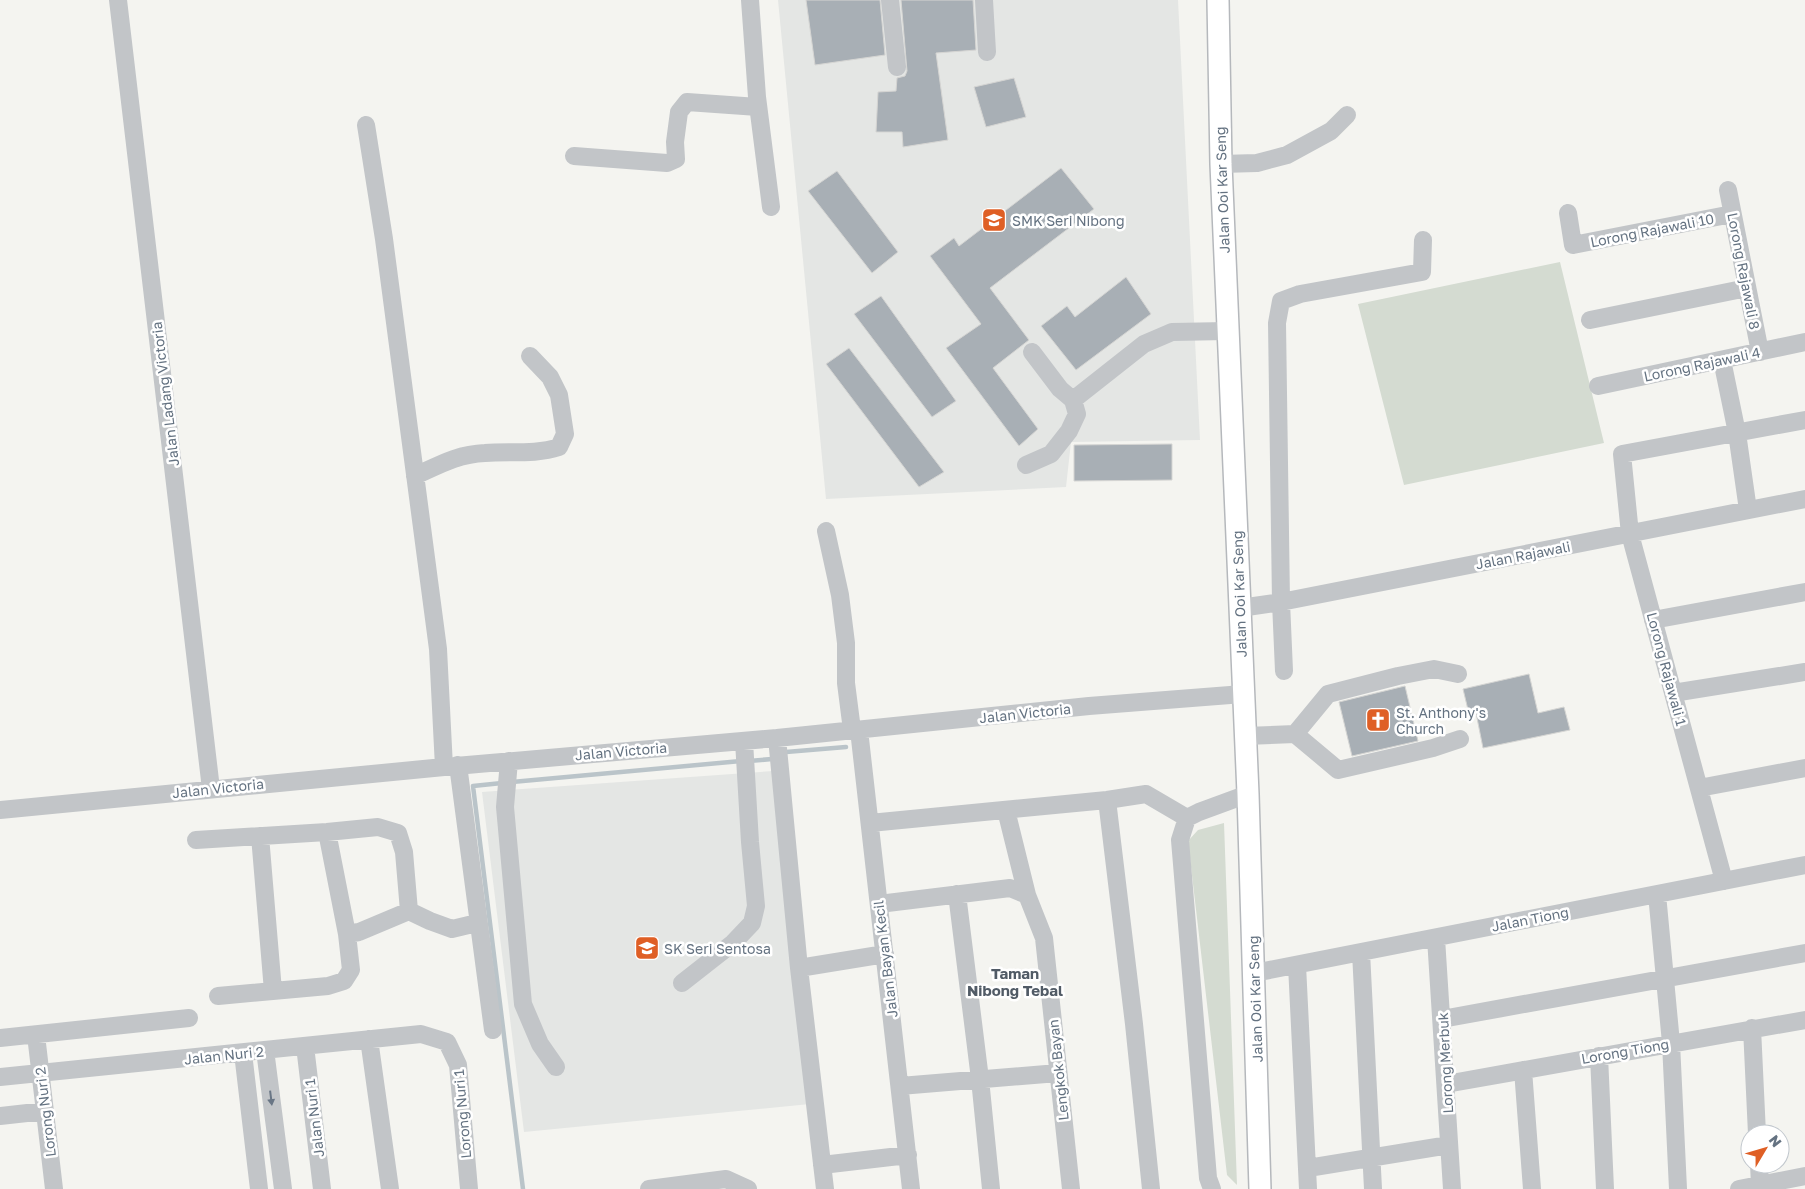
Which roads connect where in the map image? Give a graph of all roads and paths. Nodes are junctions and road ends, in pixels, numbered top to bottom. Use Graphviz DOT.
graph roads {
  1 [pos="118,0"];
  2 [pos="750,0"];
  3 [pos="890,0"];
  4 [pos="984,0"];
  5 [pos="1218,0"];
  6 [pos="987,52"];
  7 [pos="897,67"];
  8 [pos="758,107"];
  9 [pos="1347,115"];
  10 [pos="366,125"];
  11 [pos="574,156"];
  12 [pos="1221,164"];
  13 [pos="1728,190"];
  14 [pos="771,206"];
  15 [pos="1568,213"];
  16 [pos="1732,214"];
  17 [pos="1423,240"];
  18 [pos="1747,288"];
  19 [pos="1590,320"];
  20 [pos="1227,332"];
  21 [pos="1805,342"];
  22 [pos="1032,352"];
  23 [pos="1760,352"];
  24 [pos="530,356"];
  25 [pos="1722,360"];
  26 [pos="1598,386"];
  27 [pos="1073,400"];
  28 [pos="1805,420"];
  29 [pos="1737,433"];
  30 [pos="1026,466"];
  31 [pos="415,476"];
  32 [pos="1805,499"];
  33 [pos="1748,510"];
  34 [pos="826,531"];
  35 [pos="1630,534"];
  36 [pos="1805,592"];
  37 [pos="1281,602"];
  38 [pos="1240,608"];
  39 [pos="1654,620"];
  40 [pos="1284,671"];
  41 [pos="1805,672"];
  42 [pos="1458,674"];
  43 [pos="1673,693"];
  44 [pos="1243,694"];
  45 [pos="856,730"];
  46 [pos="1296,734"];
  47 [pos="1245,736"];
  48 [pos="777,738"];
  49 [pos="1460,739"];
  50 [pos="745,754"];
  51 [pos="451,766"];
  52 [pos="1805,768"];
  53 [pos="508,775"];
  54 [pos="1699,788"];
  55 [pos="211,789"];
  56 [pos="1248,794"];
  57 [pos="1106,800"];
  58 [pos="0,810"];
  59 [pos="1006,810"];
  60 [pos="1187,818"];
  61 [pos="870,823"];
  62 [pos="327,832"];
  63 [pos="260,836"];
  64 [pos="196,840"];
  65 [pos="1805,865"];
  66 [pos="1724,881"];
  67 [pos="957,894"];
  68 [pos="1657,894"];
  69 [pos="1026,895"];
  70 [pos="879,904"];
  71 [pos="409,911"];
  72 [pos="478,923"];
  73 [pos="347,934"];
  74 [pos="1436,938"];
  75 [pos="1361,952"];
  76 [pos="1805,953"];
  77 [pos="885,954"];
  78 [pos="1297,965"];
  79 [pos="799,968"];
  80 [pos="1254,973"];
  81 [pos="1665,978"];
  82 [pos="682,983"];
  83 [pos="273,990"];
  84 [pos="218,996"];
  85 [pos="189,1018"];
  86 [pos="1442,1019"];
  87 [pos="1805,1020"];
  88 [pos="1752,1028"];
  89 [pos="493,1030"];
  90 [pos="36,1034"];
  91 [pos="0,1038"];
  92 [pos="369,1039"];
  93 [pos="447,1042"];
  94 [pos="1671,1043"];
  95 [pos="305,1046"];
  96 [pos="265,1050"];
  97 [pos="243,1053"];
  98 [pos="1599,1056"];
  99 [pos="556,1067"];
  100 [pos="1523,1070"];
  101 [pos="40,1073"];
  102 [pos="1058,1073"];
  103 [pos="0,1077"];
  104 [pos="980,1079"];
  105 [pos="1446,1084"];
  106 [pos="900,1086"];
  107 [pos="45,1111"];
  108 [pos="0,1116"];
  109 [pos="1757,1124"];
  110 [pos="1450,1145"];
  111 [pos="908,1155"];
  112 [pos="1371,1158"];
  113 [pos="822,1165"];
  114 [pos="1308,1168"];
  115 [pos="1759,1174"];
  116 [pos="1805,1176"];
  117 [pos="1760,1185"];
  118 [pos="679,1187"];
  119 [pos="54,1189"];
  120 [pos="259,1189"];
  121 [pos="283,1189"];
  122 [pos="322,1189"];
  123 [pos="390,1189"];
  124 [pos="469,1189"];
  125 [pos="649,1189"];
  126 [pos="748,1189"];
  127 [pos="825,1189"];
  128 [pos="911,1189"];
  129 [pos="991,1189"];
  130 [pos="1071,1189"];
  131 [pos="1150,1189"];
  132 [pos="1212,1189"];
  133 [pos="1260,1189"];
  134 [pos="1308,1189"];
  135 [pos="1373,1189"];
  136 [pos="1452,1189"];
  137 [pos="1532,1189"];
  138 [pos="1605,1189"];
  139 [pos="1678,1189"];
  140 [pos="1739,1189"];
  1 -- 55 [label="street, Jalan Ladang Victoria"];
  2 -- 8 [label="street"];
  3 -- 7 [label="street"];
  4 -- 6 [label="street"];
  5 -- 12 [label="main road, Jalan Ooi Kar Seng"];
  8 -- 11 [label="street"];
  8 -- 14 [label="street"];
  9 -- 12 [label="street"];
  10 -- 31 [label="street"];
  12 -- 20 [label="main road, Jalan Ooi Kar Seng"];
  13 -- 16 [label="street, Lorong Rajawali 8"];
  15 -- 16 [label="street, Lorong Rajawali 10"];
  16 -- 18 [label="street, Lorong Rajawali 8"];
  17 -- 37 [label="street"];
  18 -- 19 [label="street"];
  18 -- 23 [label="street, Lorong Rajawali 8"];
  20 -- 27 [label="street"];
  20 -- 38 [label="main road, Jalan Ooi Kar Seng"];
  21 -- 23 [label="street, Lorong Rajawali 4"];
  22 -- 27 [label="street"];
  23 -- 25 [label="street, Lorong Rajawali 4"];
  24 -- 31 [label="street"];
  25 -- 26 [label="street, Lorong Rajawali 4"];
  25 -- 29 [label="street"];
  27 -- 30 [label="street"];
  28 -- 29 [label="street"];
  29 -- 33 [label="street"];
  29 -- 35 [label="street, Lorong Rajawali 1"];
  31 -- 51 [label="street"];
  32 -- 33 [label="street, Jalan Rajawali"];
  33 -- 35 [label="street, Jalan Rajawali"];
  34 -- 45 [label="street, Jalan Bayan Kecil"];
  35 -- 37 [label="street, Jalan Rajawali"];
  35 -- 39 [label="street, Lorong Rajawali 1"];
  36 -- 39 [label="street"];
  37 -- 38 [label="street, Jalan Rajawali"];
  37 -- 40 [label="street"];
  38 -- 44 [label="main road, Jalan Ooi Kar Seng"];
  39 -- 43 [label="street, Lorong Rajawali 1"];
  41 -- 43 [label="street"];
  42 -- 46 [label="street"];
  43 -- 54 [label="street, Lorong Rajawali 1"];
  44 -- 45 [label="street, Jalan Victoria"];
  44 -- 47 [label="main road, Jalan Ooi Kar Seng"];
  45 -- 48 [label="street, Jalan Victoria"];
  45 -- 61 [label="street, Jalan Bayan Kecil"];
  46 -- 47 [label="street"];
  46 -- 49 [label="street"];
  47 -- 56 [label="main road, Jalan Ooi Kar Seng"];
  48 -- 50 [label="street, Jalan Victoria"];
  48 -- 79 [label="street"];
  50 -- 53 [label="street, Jalan Victoria"];
  50 -- 82 [label="street"];
  51 -- 53 [label="street, Jalan Victoria"];
  51 -- 55 [label="street, Jalan Victoria"];
  51 -- 72 [label="street"];
  52 -- 54 [label="street"];
  53 -- 99 [label="street"];
  54 -- 66 [label="street, Lorong Rajawali 1"];
  55 -- 58 [label="street, Jalan Victoria"];
  56 -- 60 [label="street"];
  56 -- 80 [label="main road, Jalan Ooi Kar Seng"];
  57 -- 59 [label="street"];
  57 -- 60 [label="street"];
  57 -- 131 [label="street"];
  59 -- 61 [label="street"];
  59 -- 69 [label="street, Lengkok Bayan"];
  60 -- 132 [label="street"];
  61 -- 70 [label="street, Jalan Bayan Kecil"];
  62 -- 63 [label="street"];
  62 -- 71 [label="street"];
  62 -- 73 [label="street"];
  63 -- 64 [label="street"];
  63 -- 83 [label="street"];
  65 -- 66 [label="street, Jalan Tiong"];
  66 -- 68 [label="street, Jalan Tiong"];
  67 -- 69 [label="street"];
  67 -- 70 [label="street"];
  67 -- 104 [label="street"];
  68 -- 74 [label="street, Jalan Tiong"];
  68 -- 81 [label="street"];
  69 -- 102 [label="street, Lengkok Bayan"];
  70 -- 77 [label="street, Jalan Bayan Kecil"];
  71 -- 72 [label="street"];
  71 -- 73 [label="street"];
  72 -- 89 [label="street"];
  73 -- 83 [label="street"];
  74 -- 75 [label="street, Jalan Tiong"];
  74 -- 86 [label="street, Lorong Merbuk"];
  75 -- 78 [label="street, Jalan Tiong"];
  75 -- 112 [label="street"];
  76 -- 81 [label="street"];
  77 -- 79 [label="street"];
  77 -- 106 [label="street, Jalan Bayan Kecil"];
  78 -- 80 [label="street, Jalan Tiong"];
  78 -- 114 [label="street"];
  79 -- 113 [label="street"];
  80 -- 133 [label="main road, Jalan Ooi Kar Seng"];
  81 -- 86 [label="street"];
  81 -- 94 [label="street"];
  83 -- 84 [label="street"];
  85 -- 90 [label="street"];
  86 -- 105 [label="street, Lorong Merbuk"];
  87 -- 88 [label="street, Lorong Tiong"];
  88 -- 94 [label="street, Lorong Tiong"];
  88 -- 109 [label="street"];
  90 -- 91 [label="street"];
  90 -- 101 [label="street, Lorong Nuri 2"];
  92 -- 93 [label="street, Jalan Nuri 2"];
  92 -- 95 [label="street, Jalan Nuri 2"];
  92 -- 123 [label="street"];
  93 -- 124 [label="street, Lorong Nuri 1"];
  94 -- 98 [label="street, Lorong Tiong"];
  94 -- 139 [label="street"];
  95 -- 96 [label="street, Jalan Nuri 2"];
  95 -- 122 [label="street, Jalan Nuri 1"];
  96 -- 97 [label="street, Jalan Nuri 2"];
  96 -- 121 [label="street, one-way"];
  97 -- 101 [label="street, Jalan Nuri 2"];
  97 -- 120 [label="street"];
  98 -- 100 [label="street, Lorong Tiong"];
  98 -- 138 [label="street"];
  100 -- 105 [label="street, Lorong Tiong"];
  100 -- 137 [label="street"];
  101 -- 103 [label="street, Jalan Nuri 2"];
  101 -- 107 [label="street, Lorong Nuri 2"];
  102 -- 104 [label="street"];
  102 -- 130 [label="street, Lengkok Bayan"];
  104 -- 106 [label="street"];
  104 -- 129 [label="street"];
  105 -- 110 [label="street, Lorong Merbuk"];
  106 -- 111 [label="street, Jalan Bayan Kecil"];
  107 -- 108 [label="street"];
  107 -- 119 [label="street, Lorong Nuri 2"];
  110 -- 112 [label="street"];
  110 -- 136 [label="street, Lorong Merbuk"];
  111 -- 113 [label="street"];
  111 -- 128 [label="street, Jalan Bayan Kecil"];
  112 -- 114 [label="street"];
  112 -- 135 [label="street"];
  113 -- 127 [label="street"];
  114 -- 134 [label="street"];
  115 -- 117 [label="street"];
  116 -- 117 [label="street"];
  117 -- 140 [label="street"];
  118 -- 125 [label="street"];
  118 -- 126 [label="street"];
}
